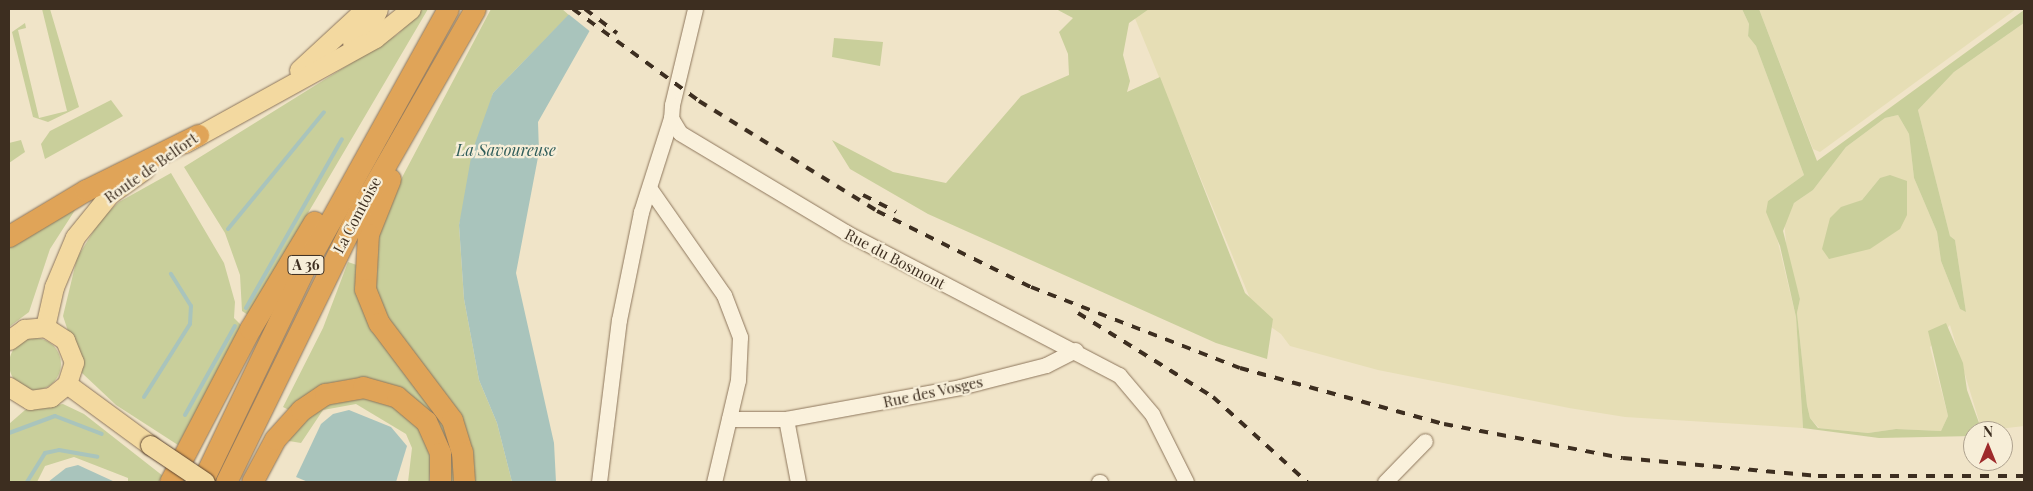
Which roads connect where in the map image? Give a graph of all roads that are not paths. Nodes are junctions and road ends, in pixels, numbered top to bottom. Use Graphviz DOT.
graph roads {
  1 [pos="365,9"];
  2 [pos="378,9"];
  3 [pos="411,9"];
  4 [pos="448,9"];
  5 [pos="475,9"];
  6 [pos="695,9"];
  7 [pos="422,54"];
  8 [pos="327,65"];
  9 [pos="269,94"];
  10 [pos="427,94"];
  11 [pos="671,118"];
  12 [pos="198,135"];
  13 [pos="650,188"];
  14 [pos="9,236"];
  15 [pos="45,327"];
  16 [pos="9,340"];
  17 [pos="1075,350"];
  18 [pos="67,384"];
  19 [pos="12,396"];
  20 [pos="786,419"];
  21 [pos="729,420"];
  22 [pos="1425,441"];
  23 [pos="170,482"];
  24 [pos="203,482"];
  25 [pos="226,482"];
  26 [pos="252,482"];
  27 [pos="440,482"];
  28 [pos="464,482"];
  29 [pos="599,482"];
  30 [pos="714,482"];
  31 [pos="798,482"];
  32 [pos="1186,482"];
  33 [pos="1385,482"];
  1 -- 9 [label="main road, Route de Belfort"];
  2 -- 8 [label="main road"];
  3 -- 8 [label="main road, Route de Belfort"];
  4 -- 7 [label="highway, La Comtoise / A 36"];
  5 -- 10 [label="highway, La Comtoise / A 36"];
  6 -- 11 [label="street"];
  7 -- 23 [label="highway"];
  7 -- 24 [label="highway, La Comtoise / A 36"];
  8 -- 9 [label="main road, Route de Belfort"];
  9 -- 12 [label="main road, Route de Belfort"];
  10 -- 25 [label="highway, La Comtoise / A 36"];
  10 -- 28 [label="highway"];
  11 -- 13 [label="street"];
  11 -- 17 [label="street, Rue du Bosmont"];
  12 -- 14 [label="highway"];
  12 -- 15 [label="main road, Route de Belfort"];
  13 -- 21 [label="street"];
  13 -- 29 [label="street"];
  15 -- 16 [label="main road"];
  15 -- 18 [label="main road"];
  17 -- 20 [label="street, Rue des Vosges"];
  17 -- 32 [label="street, Rue du Bosmont"];
  18 -- 19 [label="main road"];
  18 -- 24 [label="main road, bridge"];
  20 -- 21 [label="street, Rue des Vosges"];
  20 -- 31 [label="street"];
  21 -- 30 [label="street"];
  22 -- 33 [label="street"];
  26 -- 27 [label="highway"];
}
